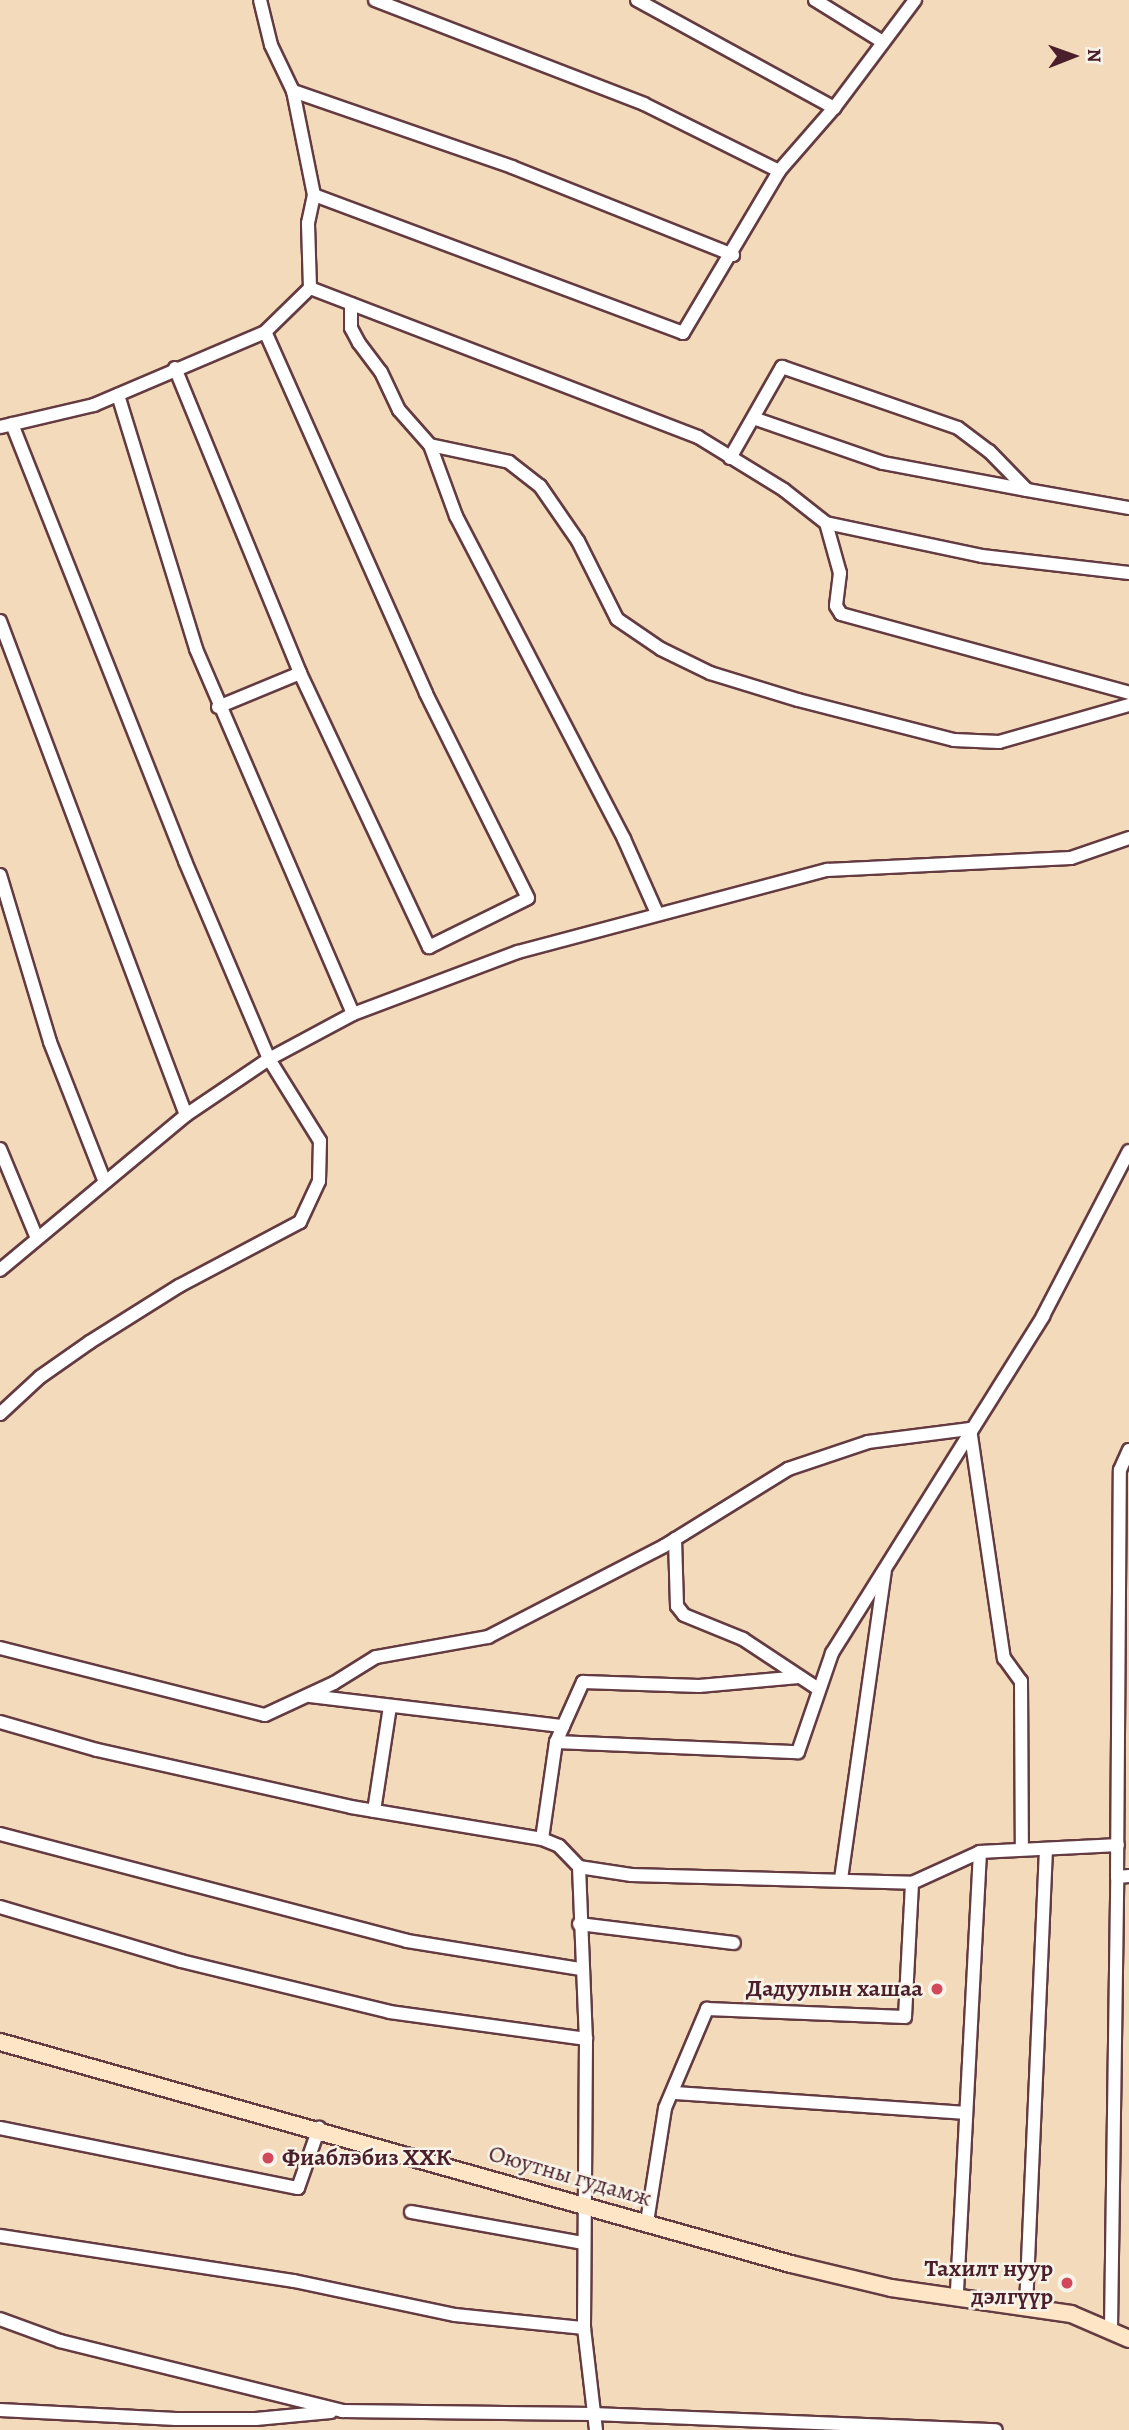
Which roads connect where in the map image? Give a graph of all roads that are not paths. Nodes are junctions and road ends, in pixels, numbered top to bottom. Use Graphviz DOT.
graph roads {
  1 [pos="260,0"];
  2 [pos="375,0"];
  3 [pos="637,0"];
  4 [pos="815,0"];
  5 [pos="915,0"];
  6 [pos="883,42"];
  7 [pos="293,91"];
  8 [pos="834,108"];
  9 [pos="779,171"];
  10 [pos="314,195"];
  11 [pos="733,255"];
  12 [pos="310,288"];
  13 [pos="351,304"];
  14 [pos="265,332"];
  15 [pos="175,369"];
  16 [pos="118,395"];
  17 [pos="756,419"];
  18 [pos="6,425"];
  19 [pos="430,445"];
  20 [pos="730,458"];
  21 [pos="1027,490"];
  22 [pos="1129,508"];
  23 [pos="826,523"];
  24 [pos="1129,573"];
  25 [pos="0,621"];
  26 [pos="300,673"];
  27 [pos="1129,694"];
  28 [pos="1129,705"];
  29 [pos="218,707"];
  30 [pos="1129,838"];
  31 [pos="0,875"];
  32 [pos="657,913"];
  33 [pos="353,1014"];
  34 [pos="269,1059"];
  35 [pos="186,1115"];
  36 [pos="0,1149"];
  37 [pos="1129,1151"];
  38 [pos="104,1180"];
  39 [pos="36,1236"];
  40 [pos="0,1270"];
  41 [pos="0,1414"];
  42 [pos="970,1429"];
  43 [pos="1129,1450"];
  44 [pos="675,1539"];
  45 [pos="886,1564"];
  46 [pos="0,1648"];
  47 [pos="799,1677"];
  48 [pos="817,1688"];
  49 [pos="310,1696"];
  50 [pos="390,1707"];
  51 [pos="0,1721"];
  52 [pos="563,1726"];
  53 [pos="556,1742"];
  54 [pos="374,1811"];
  55 [pos="0,1833"];
  56 [pos="542,1839"];
  57 [pos="1118,1845"];
  58 [pos="1022,1849"];
  59 [pos="1046,1850"];
  60 [pos="980,1852"];
  61 [pos="579,1867"];
  62 [pos="1123,1877"];
  63 [pos="841,1879"];
  64 [pos="912,1883"];
  65 [pos="0,1907"];
  66 [pos="579,1924"];
  67 [pos="734,1943"];
  68 [pos="580,1969"];
  69 [pos="586,2039"];
  70 [pos="0,2042"];
  71 [pos="674,2093"];
  72 [pos="964,2113"];
  73 [pos="0,2128"];
  74 [pos="319,2128"];
  75 [pos="583,2202"];
  76 [pos="411,2212"];
  77 [pos="647,2222"];
  78 [pos="0,2236"];
  79 [pos="583,2243"];
  80 [pos="957,2298"];
  81 [pos="1026,2307"];
  82 [pos="0,2319"];
  83 [pos="584,2328"];
  84 [pos="1111,2328"];
  85 [pos="1129,2339"];
  86 [pos="0,2410"];
  87 [pos="342,2411"];
  88 [pos="593,2414"];
  89 [pos="596,2430"];
  90 [pos="996,2430"];
  1 -- 7 [label="street"];
  2 -- 9 [label="street"];
  3 -- 8 [label="street"];
  4 -- 6 [label="street"];
  5 -- 6 [label="street"];
  6 -- 8 [label="street"];
  7 -- 10 [label="street"];
  7 -- 11 [label="street"];
  8 -- 9 [label="street"];
  9 -- 11 [label="street"];
  10 -- 11 [label="street"];
  10 -- 12 [label="street"];
  12 -- 13 [label="street"];
  12 -- 14 [label="street"];
  13 -- 19 [label="street"];
  13 -- 20 [label="street"];
  14 -- 15 [label="street"];
  14 -- 26 [label="street"];
  15 -- 16 [label="street"];
  15 -- 26 [label="street"];
  16 -- 18 [label="street"];
  16 -- 29 [label="street"];
  17 -- 20 [label="street"];
  17 -- 21 [label="street"];
  17 -- 21 [label="street"];
  18 -- 34 [label="street"];
  19 -- 28 [label="street"];
  19 -- 32 [label="street"];
  20 -- 23 [label="street"];
  21 -- 22 [label="street"];
  23 -- 24 [label="street"];
  23 -- 27 [label="street"];
  25 -- 35 [label="street"];
  26 -- 29 [label="street"];
  29 -- 33 [label="street"];
  30 -- 32 [label="street"];
  31 -- 38 [label="street"];
  32 -- 33 [label="street"];
  33 -- 34 [label="street"];
  34 -- 35 [label="street"];
  34 -- 41 [label="street"];
  35 -- 38 [label="street"];
  36 -- 39 [label="street"];
  37 -- 42 [label="street"];
  38 -- 39 [label="street"];
  39 -- 40 [label="street"];
  42 -- 44 [label="street"];
  42 -- 45 [label="street"];
  42 -- 58 [label="street"];
  43 -- 57 [label="street"];
  44 -- 47 [label="street"];
  44 -- 49 [label="street"];
  45 -- 48 [label="street"];
  45 -- 63 [label="street"];
  46 -- 49 [label="street"];
  47 -- 48 [label="street"];
  47 -- 52 [label="street"];
  48 -- 53 [label="street"];
  49 -- 50 [label="street"];
  50 -- 52 [label="street"];
  50 -- 54 [label="street"];
  51 -- 54 [label="street"];
  52 -- 53 [label="street"];
  53 -- 56 [label="street"];
  54 -- 56 [label="street"];
  55 -- 68 [label="street"];
  56 -- 61 [label="street"];
  57 -- 59 [label="street"];
  57 -- 62 [label="street"];
  58 -- 59 [label="street"];
  58 -- 60 [label="street"];
  59 -- 81 [label="street"];
  60 -- 64 [label="street"];
  60 -- 72 [label="street"];
  61 -- 63 [label="street"];
  61 -- 66 [label="street"];
  62 -- 84 [label="street"];
  63 -- 64 [label="street"];
  64 -- 71 [label="street"];
  65 -- 69 [label="street"];
  66 -- 67 [label="street"];
  66 -- 68 [label="street"];
  68 -- 69 [label="street"];
  69 -- 75 [label="street"];
  70 -- 74 [label="street, Оюутны гудамж"];
  71 -- 72 [label="street"];
  71 -- 77 [label="street"];
  72 -- 80 [label="street"];
  73 -- 74 [label="street"];
  74 -- 75 [label="street, Оюутны гудамж"];
  75 -- 77 [label="street, Оюутны гудамж"];
  75 -- 79 [label="street"];
  76 -- 79 [label="street"];
  77 -- 80 [label="street, Оюутны гудамж"];
  78 -- 83 [label="street"];
  79 -- 83 [label="street"];
  80 -- 81 [label="street, Оюутны гудамж"];
  81 -- 84 [label="street, Оюутны гудамж"];
  82 -- 87 [label="street"];
  83 -- 88 [label="street"];
  84 -- 85 [label="street, Оюутны гудамж"];
  86 -- 87 [label="street"];
  87 -- 88 [label="street"];
  88 -- 89 [label="street"];
  88 -- 90 [label="street"];
}
